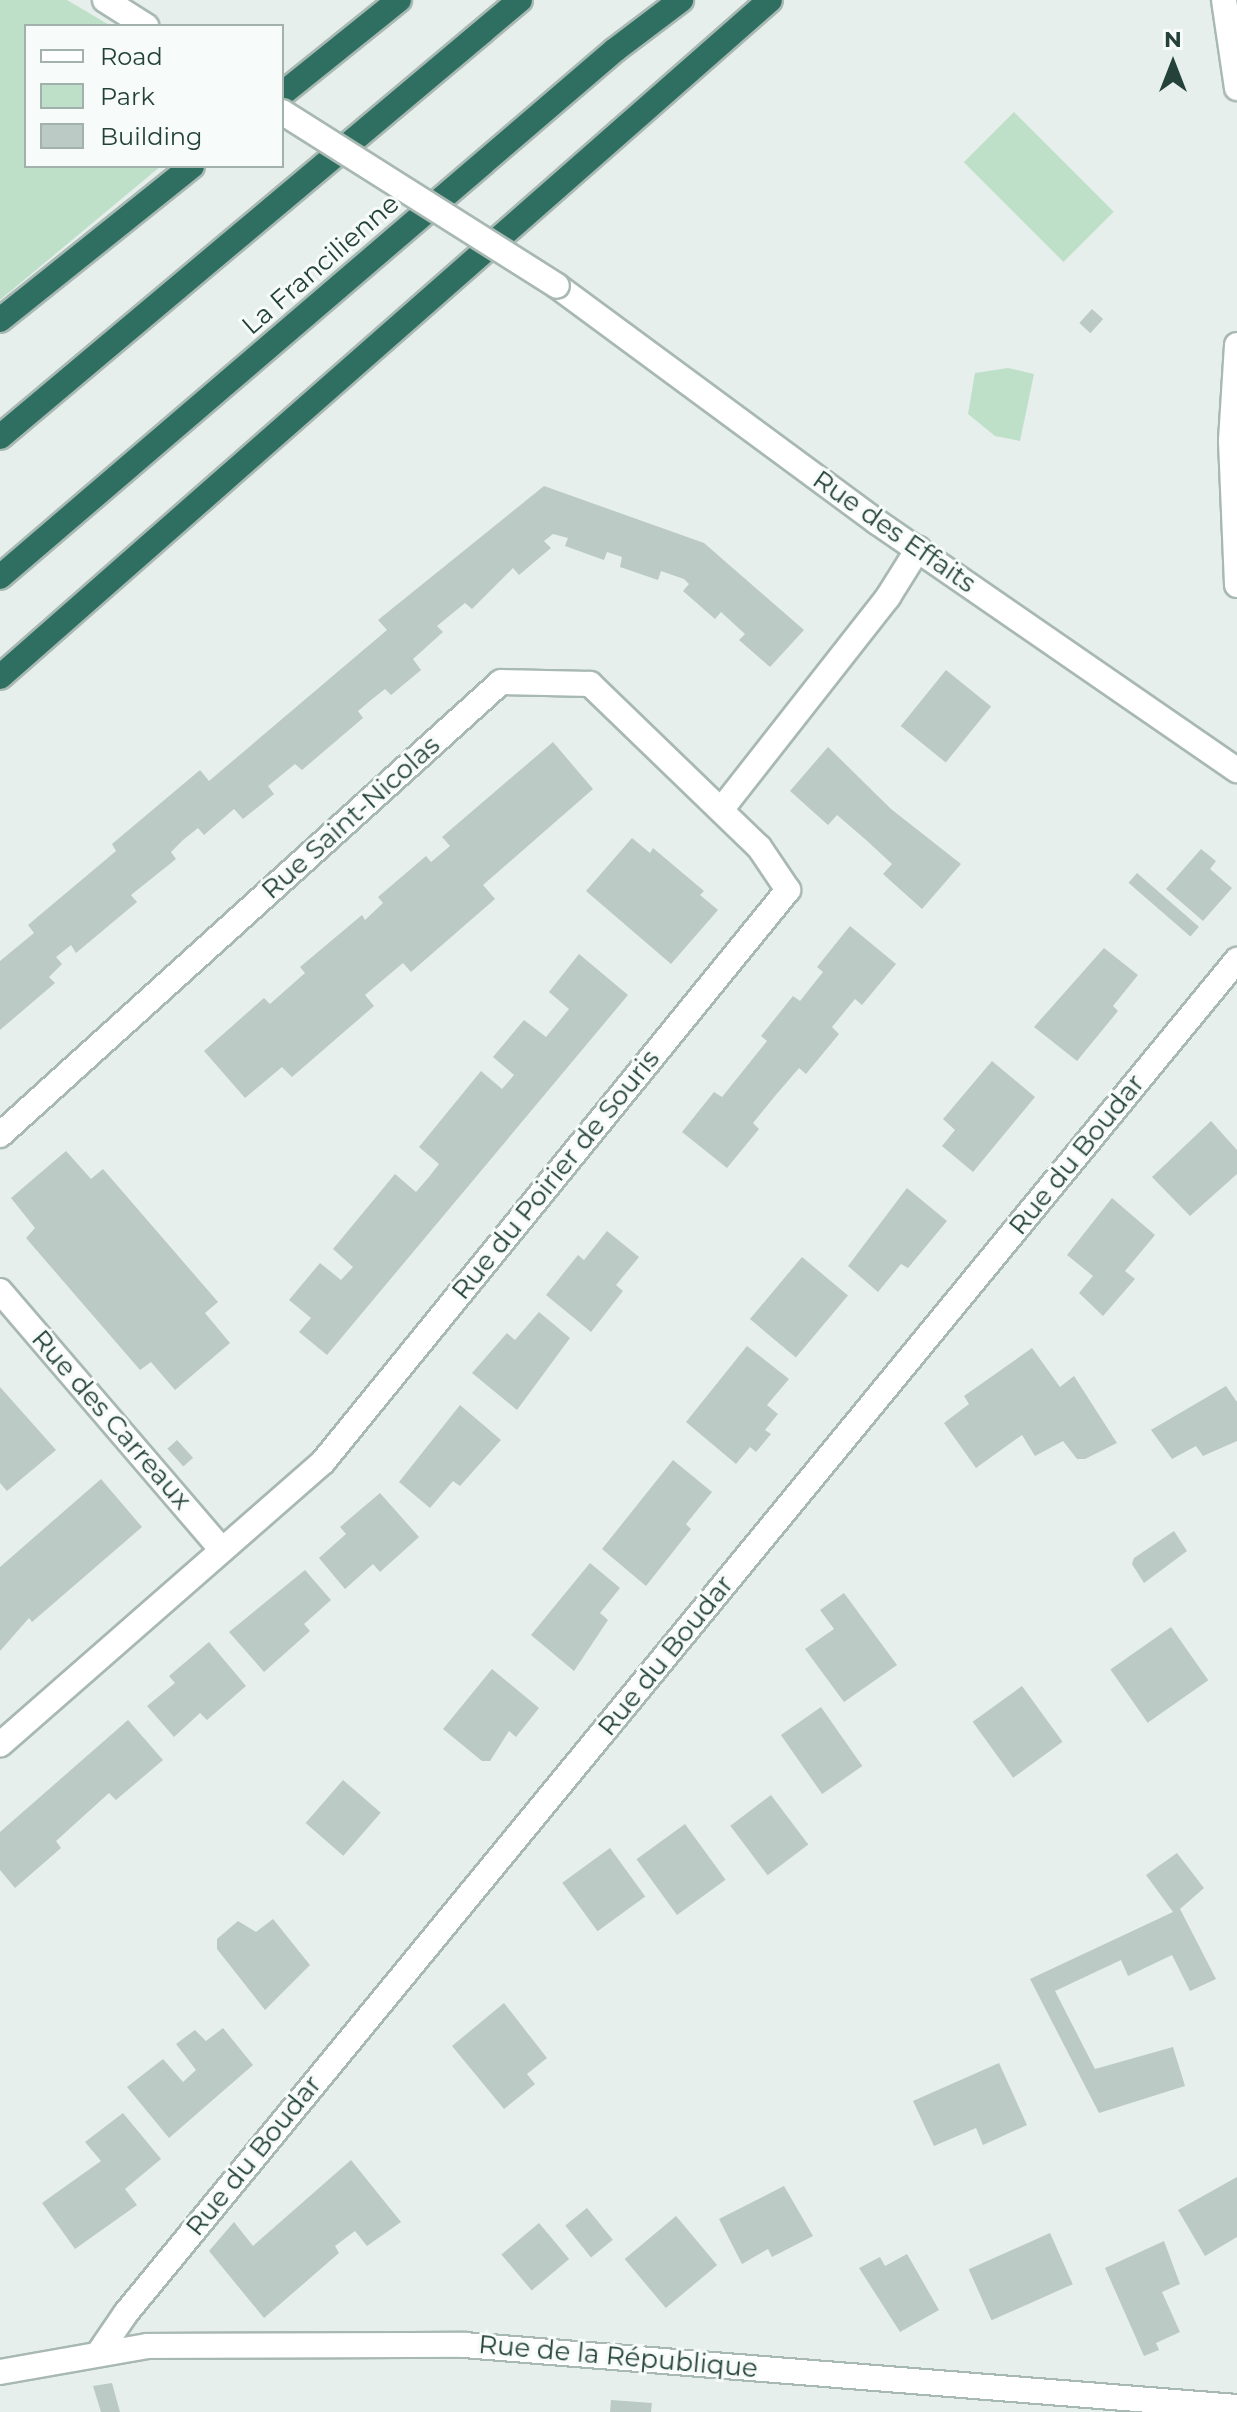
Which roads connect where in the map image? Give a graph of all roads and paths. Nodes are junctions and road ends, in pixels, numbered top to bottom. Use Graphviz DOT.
graph roads {
  1 [pos="105,0"];
  2 [pos="399,0"];
  3 [pos="520,0"];
  4 [pos="681,0"];
  5 [pos="770,0"];
  6 [pos="1224,0"];
  7 [pos="143,24"];
  8 [pos="1237,88"];
  9 [pos="284,92"];
  10 [pos="284,113"];
  11 [pos="190,168"];
  12 [pos="0,320"];
  13 [pos="1237,345"];
  14 [pos="0,437"];
  15 [pos="918,549"];
  16 [pos="0,577"];
  17 [pos="1237,585"];
  18 [pos="0,677"];
  19 [pos="1237,770"];
  20 [pos="721,810"];
  21 [pos="1237,960"];
  22 [pos="0,1135"];
  23 [pos="0,1291"];
  24 [pos="222,1550"];
  25 [pos="0,1745"];
  26 [pos="98,2354"];
  27 [pos="0,2372"];
  28 [pos="1237,2407"];
  1 -- 7 [label="street"];
  2 -- 9 [label="highway"];
  3 -- 14 [label="highway"];
  4 -- 16 [label="highway, La Francilienne"];
  5 -- 18 [label="highway"];
  6 -- 8 [label="street"];
  10 -- 15 [label="street, Rue des Effaits, bridge"];
  11 -- 12 [label="highway"];
  13 -- 17 [label="street"];
  15 -- 19 [label="street, Rue des Effaits"];
  15 -- 20 [label="street"];
  20 -- 22 [label="street, Rue Saint-Nicolas"];
  20 -- 24 [label="street, Rue du Poirier de Souris"];
  21 -- 26 [label="street, Rue du Boudar"];
  23 -- 24 [label="street, Rue des Carreaux"];
  24 -- 25 [label="street, Rue du Poirier de Souris"];
  26 -- 27 [label="street, Rue de la République"];
  26 -- 28 [label="street, Rue de la République"];
}
